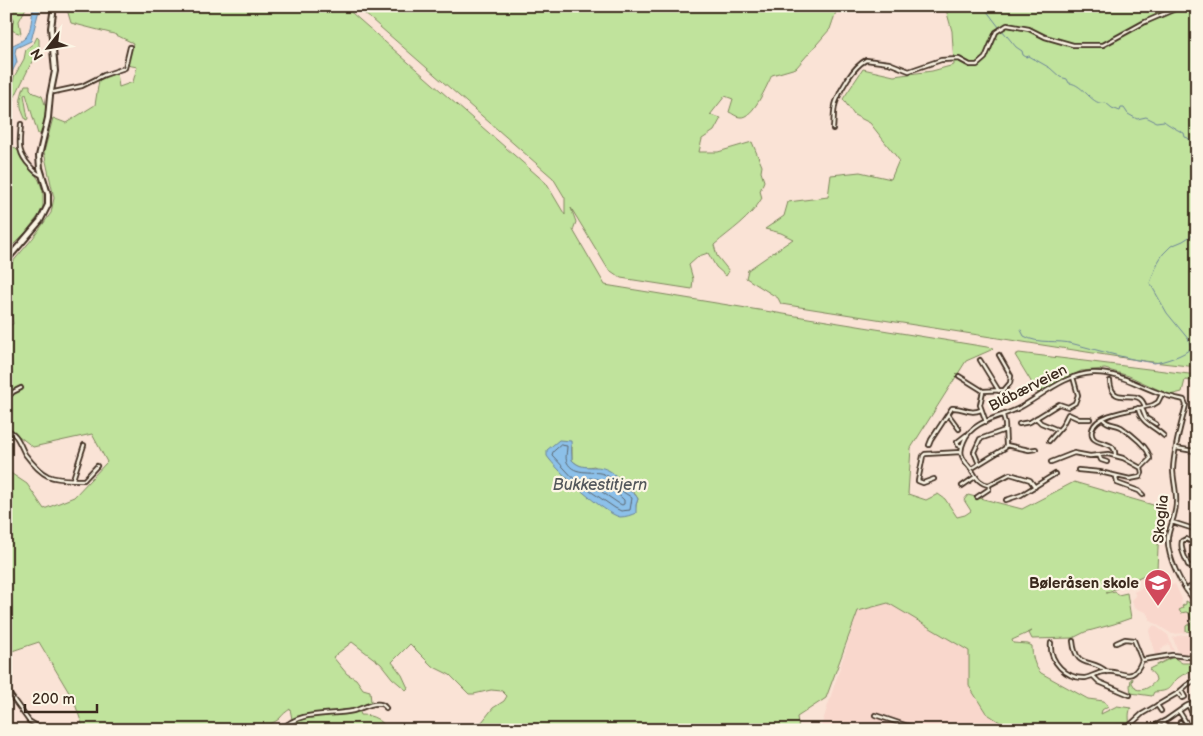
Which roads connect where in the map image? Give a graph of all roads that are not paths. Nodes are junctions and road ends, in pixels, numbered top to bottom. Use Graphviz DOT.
graph roads {
  1 [pos="54,6"];
  2 [pos="1182,6"];
  3 [pos="130,47"];
  4 [pos="54,92"];
  5 [pos="21,124"];
  6 [pos="833,129"];
  7 [pos="42,175"];
  8 [pos="6,261"];
  9 [pos="6,315"];
  10 [pos="6,326"];
  11 [pos="999,355"];
  12 [pos="980,360"];
  13 [pos="959,376"];
  14 [pos="1073,377"];
  15 [pos="1110,381"];
  16 [pos="21,388"];
  17 [pos="983,391"];
  18 [pos="999,391"];
  19 [pos="1162,394"];
  20 [pos="6,399"];
  21 [pos="1185,401"];
  22 [pos="1068,407"];
  23 [pos="1142,408"];
  24 [pos="981,410"];
  25 [pos="948,414"];
  26 [pos="1068,414"];
  27 [pos="1003,415"];
  28 [pos="1036,418"];
  29 [pos="1090,419"];
  30 [pos="1103,419"];
  31 [pos="986,422"];
  32 [pos="1019,424"];
  33 [pos="1156,424"];
  34 [pos="959,429"];
  35 [pos="6,430"];
  36 [pos="1005,430"];
  37 [pos="1058,430"];
  38 [pos="967,435"];
  39 [pos="1164,436"];
  40 [pos="1197,439"];
  41 [pos="1049,441"];
  42 [pos="84,445"];
  43 [pos="929,445"];
  44 [pos="1006,445"];
  45 [pos="962,446"];
  46 [pos="1176,448"];
  47 [pos="1036,449"];
  48 [pos="1194,451"];
  49 [pos="961,452"];
  50 [pos="1099,455"];
  51 [pos="1115,455"];
  52 [pos="1197,460"];
  53 [pos="1051,462"];
  54 [pos="1107,462"];
  55 [pos="979,464"];
  56 [pos="97,466"];
  57 [pos="1142,468"];
  58 [pos="971,469"];
  59 [pos="1078,470"];
  60 [pos="1055,474"];
  61 [pos="1116,477"];
  62 [pos="73,478"];
  63 [pos="975,478"];
  64 [pos="934,479"];
  65 [pos="989,485"];
  66 [pos="962,486"];
  67 [pos="1035,487"];
  68 [pos="1143,495"];
  69 [pos="977,497"];
  70 [pos="1006,500"];
  71 [pos="1172,522"];
  72 [pos="1197,530"];
  73 [pos="1197,541"];
  74 [pos="1195,567"];
  75 [pos="1197,573"];
  76 [pos="1197,584"];
  77 [pos="1186,590"];
  78 [pos="1197,602"];
  79 [pos="1074,641"];
  80 [pos="1051,643"];
  81 [pos="1116,643"];
  82 [pos="1197,658"];
  83 [pos="1142,660"];
  84 [pos="1107,672"];
  85 [pos="1093,676"];
  86 [pos="1197,679"];
  87 [pos="6,689"];
  88 [pos="1181,690"];
  89 [pos="1178,693"];
  90 [pos="1130,695"];
  91 [pos="1197,702"];
  92 [pos="1157,705"];
  93 [pos="1188,705"];
  94 [pos="386,708"];
  95 [pos="1161,711"];
  96 [pos="1179,711"];
  97 [pos="875,715"];
  98 [pos="6,721"];
  99 [pos="1163,722"];
  100 [pos="1180,722"];
  101 [pos="1189,727"];
  102 [pos="10,730"];
  103 [pos="44,730"];
  104 [pos="281,730"];
  105 [pos="920,730"];
  106 [pos="1130,730"];
  107 [pos="1146,730"];
  108 [pos="1167,730"];
  109 [pos="1185,730"];
  1 -- 7 [label="main road"];
  2 -- 6 [label="street"];
  3 -- 4 [label="street"];
  5 -- 7 [label="street"];
  7 -- 8 [label="main road"];
  9 -- 10 [label="main road"];
  11 -- 18 [label="street"];
  12 -- 18 [label="street"];
  13 -- 17 [label="street"];
  14 -- 19 [label="street, Blåbærveien"];
  14 -- 22 [label="street"];
  14 -- 27 [label="street, Blåbærveien"];
  15 -- 23 [label="street"];
  16 -- 20 [label="street"];
  17 -- 18 [label="street"];
  17 -- 24 [label="street"];
  19 -- 21 [label="street, Blåbærveien"];
  19 -- 23 [label="street"];
  21 -- 46 [label="street, Skoglia"];
  22 -- 26 [label="street"];
  22 -- 28 [label="street"];
  23 -- 30 [label="street"];
  23 -- 33 [label="street"];
  23 -- 39 [label="street"];
  24 -- 25 [label="street"];
  24 -- 31 [label="street"];
  25 -- 34 [label="street"];
  25 -- 43 [label="street"];
  26 -- 29 [label="street"];
  26 -- 37 [label="street"];
  27 -- 31 [label="street, Blåbærveien"];
  27 -- 36 [label="street"];
  28 -- 32 [label="street"];
  28 -- 37 [label="street"];
  30 -- 51 [label="street"];
  30 -- 57 [label="street"];
  31 -- 38 [label="street, Blåbærveien"];
  35 -- 62 [label="street"];
  36 -- 44 [label="street"];
  36 -- 55 [label="street"];
  37 -- 41 [label="street"];
  38 -- 45 [label="street"];
  38 -- 45 [label="street"];
  40 -- 48 [label="street"];
  42 -- 62 [label="street"];
  44 -- 47 [label="street"];
  44 -- 55 [label="street"];
  45 -- 49 [label="street"];
  46 -- 48 [label="street"];
  46 -- 71 [label="street, Skoglia"];
  48 -- 52 [label="street"];
  49 -- 58 [label="street"];
  49 -- 64 [label="street"];
  50 -- 51 [label="street"];
  50 -- 53 [label="street"];
  50 -- 54 [label="street"];
  51 -- 57 [label="street"];
  55 -- 58 [label="street"];
  56 -- 62 [label="street"];
  57 -- 61 [label="street"];
  58 -- 63 [label="street"];
  59 -- 61 [label="street"];
  60 -- 67 [label="street"];
  61 -- 68 [label="street"];
  63 -- 65 [label="street"];
  63 -- 66 [label="street"];
  65 -- 67 [label="street"];
  65 -- 69 [label="street"];
  67 -- 70 [label="street"];
  71 -- 72 [label="street"];
  71 -- 77 [label="street, Skoglia"];
  73 -- 74 [label="street"];
  74 -- 75 [label="street"];
  76 -- 77 [label="street"];
  77 -- 78 [label="street, Skoglia"];
  79 -- 84 [label="street"];
  80 -- 85 [label="street"];
  81 -- 83 [label="street"];
  82 -- 83 [label="street"];
  83 -- 84 [label="street"];
  84 -- 85 [label="street"];
  85 -- 90 [label="street"];
  86 -- 88 [label="street"];
  87 -- 103 [label="street"];
  88 -- 89 [label="street"];
  88 -- 89 [label="street"];
  89 -- 92 [label="street"];
  91 -- 93 [label="street"];
  92 -- 95 [label="street"];
  92 -- 106 [label="street"];
  93 -- 96 [label="street"];
  93 -- 101 [label="street"];
  94 -- 104 [label="street"];
  96 -- 99 [label="street"];
  96 -- 101 [label="street"];
  97 -- 105 [label="street"];
  98 -- 102 [label="main road"];
  99 -- 107 [label="street"];
  99 -- 108 [label="street"];
  100 -- 109 [label="street"];
  101 -- 109 [label="street"];
}
